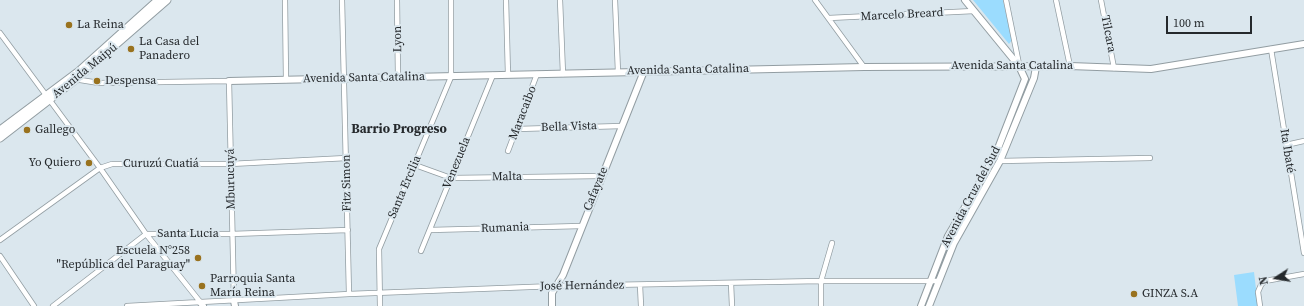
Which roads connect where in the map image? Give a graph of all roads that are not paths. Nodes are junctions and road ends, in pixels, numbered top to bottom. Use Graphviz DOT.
graph roads {
  1 [pos="158,0"];
  2 [pos="167,0"];
  3 [pos="285,0"];
  4 [pos="342,0"];
  5 [pos="397,0"];
  6 [pos="451,0"];
  7 [pos="506,0"];
  8 [pos="560,0"];
  9 [pos="615,0"];
  10 [pos="815,0"];
  11 [pos="965,0"];
  12 [pos="1006,0"];
  13 [pos="1056,0"];
  14 [pos="1102,0"];
  15 [pos="974,11"];
  16 [pos="829,18"];
  17 [pos="0,33"];
  18 [pos="1304,44"];
  19 [pos="1271,49"];
  20 [pos="1019,66"];
  21 [pos="1070,66"];
  22 [pos="864,67"];
  23 [pos="1036,67"];
  24 [pos="1114,68"];
  25 [pos="644,71"];
  26 [pos="618,72"];
  27 [pos="537,74"];
  28 [pos="563,74"];
  29 [pos="493,75"];
  30 [pos="508,75"];
  31 [pos="398,77"];
  32 [pos="451,77"];
  33 [pos="74,78"];
  34 [pos="345,78"];
  35 [pos="286,80"];
  36 [pos="229,81"];
  37 [pos="48,97"];
  38 [pos="622,126"];
  39 [pos="517,129"];
  40 [pos="0,130"];
  41 [pos="0,138"];
  42 [pos="1304,141"];
  43 [pos="1286,145"];
  44 [pos="508,151"];
  45 [pos="347,158"];
  46 [pos="1150,158"];
  47 [pos="1000,161"];
  48 [pos="230,164"];
  49 [pos="415,165"];
  50 [pos="100,168"];
  51 [pos="601,176"];
  52 [pos="451,178"];
  53 [pos="581,226"];
  54 [pos="348,230"];
  55 [pos="430,230"];
  56 [pos="146,234"];
  57 [pos="232,234"];
  58 [pos="0,240"];
  59 [pos="832,243"];
  60 [pos="421,251"];
  61 [pos="1304,253"];
  62 [pos="0,256"];
  63 [pos="1304,274"];
  64 [pos="820,281"];
  65 [pos="930,281"];
  66 [pos="939,281"];
  67 [pos="731,282"];
  68 [pos="555,286"];
  69 [pos="640,286"];
  70 [pos="380,293"];
  71 [pos="349,294"];
  72 [pos="235,303"];
  73 [pos="202,304"];
  74 [pos="34,306"];
  75 [pos="53,306"];
  76 [pos="127,306"];
  77 [pos="380,306"];
  78 [pos="552,306"];
  79 [pos="641,306"];
  80 [pos="732,306"];
  81 [pos="821,306"];
  82 [pos="921,306"];
  83 [pos="929,306"];
  84 [pos="1260,306"];
  1 -- 33 [label="main road, Avenida Maipú"];
  2 -- 33 [label="main road, Avenida Maipú"];
  3 -- 35 [label="street"];
  4 -- 34 [label="street, Fitz Simon"];
  5 -- 31 [label="street, Lyon"];
  6 -- 32 [label="street, Santa Ercilia"];
  7 -- 30 [label="street"];
  8 -- 28 [label="street"];
  9 -- 26 [label="street"];
  10 -- 16 [label="street"];
  11 -- 15 [label="street"];
  12 -- 20 [label="street"];
  13 -- 21 [label="street"];
  14 -- 24 [label="street, Tilcara"];
  15 -- 16 [label="street, Marcelo Breard"];
  15 -- 20 [label="street"];
  16 -- 22 [label="street"];
  17 -- 37 [label="street"];
  18 -- 19 [label="street, Avenida Santa Catalina"];
  19 -- 24 [label="street, Avenida Santa Catalina"];
  19 -- 43 [label="street, Ita Ibaté"];
  20 -- 22 [label="street, Avenida Santa Catalina"];
  20 -- 23 [label="street, Avenida Santa Catalina"];
  20 -- 65 [label="street, Avenida Cruz del Sud"];
  21 -- 23 [label="street, Avenida Santa Catalina"];
  21 -- 24 [label="street, Avenida Santa Catalina"];
  22 -- 25 [label="street, Avenida Santa Catalina"];
  23 -- 47 [label="street, Avenida Cruz del Sud"];
  25 -- 26 [label="street, Avenida Santa Catalina"];
  25 -- 38 [label="street, Cafayate"];
  26 -- 28 [label="street, Avenida Santa Catalina"];
  27 -- 28 [label="street, Avenida Santa Catalina"];
  27 -- 30 [label="street, Avenida Santa Catalina"];
  27 -- 39 [label="street, Maracaibo"];
  29 -- 30 [label="street, Avenida Santa Catalina"];
  29 -- 32 [label="street, Avenida Santa Catalina"];
  29 -- 52 [label="street, Venezuela"];
  31 -- 32 [label="street, Avenida Santa Catalina"];
  31 -- 34 [label="street, Avenida Santa Catalina"];
  32 -- 49 [label="street, Santa Ercilia"];
  33 -- 36 [label="street, Avenida Santa Catalina"];
  33 -- 37 [label="main road, Avenida Maipú"];
  34 -- 35 [label="street, Avenida Santa Catalina"];
  34 -- 45 [label="street, Fitz Simon"];
  35 -- 36 [label="street, Avenida Santa Catalina"];
  36 -- 48 [label="street, Mburucuyá"];
  37 -- 40 [label="main road, Avenida Maipú"];
  37 -- 41 [label="main road, Avenida Maipú"];
  37 -- 50 [label="street"];
  38 -- 39 [label="street, Bella Vista"];
  38 -- 51 [label="street, Cafayate"];
  39 -- 44 [label="street, Maracaibo"];
  42 -- 43 [label="street"];
  43 -- 61 [label="street, Ita Ibaté"];
  45 -- 48 [label="street, Curuzú Cuatiá"];
  45 -- 54 [label="street, Fitz Simon"];
  46 -- 47 [label="street"];
  47 -- 66 [label="street, Avenida Cruz del Sud"];
  48 -- 50 [label="street, Curuzú Cuatiá"];
  48 -- 57 [label="street, Mburucuyá"];
  49 -- 52 [label="street, Malta"];
  49 -- 70 [label="street, Santa Ercilia"];
  50 -- 56 [label="street"];
  50 -- 58 [label="street, Curuzú Cuatiá"];
  51 -- 52 [label="street, Malta"];
  51 -- 53 [label="street, Cafayate"];
  52 -- 55 [label="street, Venezuela"];
  53 -- 55 [label="street, Rumania"];
  53 -- 68 [label="street, Cafayate"];
  54 -- 57 [label="street, Santa Lucia"];
  54 -- 71 [label="street, Fitz Simon"];
  55 -- 60 [label="street, Venezuela"];
  56 -- 57 [label="street, Santa Lucia"];
  56 -- 73 [label="street"];
  56 -- 75 [label="street, Santa Lucia"];
  57 -- 72 [label="street, Mburucuyá"];
  59 -- 64 [label="street"];
  62 -- 74 [label="street"];
  63 -- 84 [label="street"];
  64 -- 65 [label="street, José Hernández"];
  64 -- 67 [label="street, José Hernández"];
  64 -- 81 [label="street"];
  65 -- 66 [label="street, José Hernández"];
  65 -- 82 [label="street, Avenida Cruz del Sud"];
  66 -- 83 [label="street, Avenida Cruz del Sud"];
  67 -- 69 [label="street, José Hernández"];
  67 -- 80 [label="street"];
  68 -- 69 [label="street, José Hernández"];
  68 -- 70 [label="street, José Hernández"];
  68 -- 78 [label="street, Cafayate"];
  69 -- 79 [label="street"];
  70 -- 71 [label="street, José Hernández"];
  70 -- 77 [label="street, Santa Ercilia"];
  71 -- 72 [label="street, José Hernández"];
  72 -- 73 [label="street, José Hernández"];
  73 -- 76 [label="street"];
}
